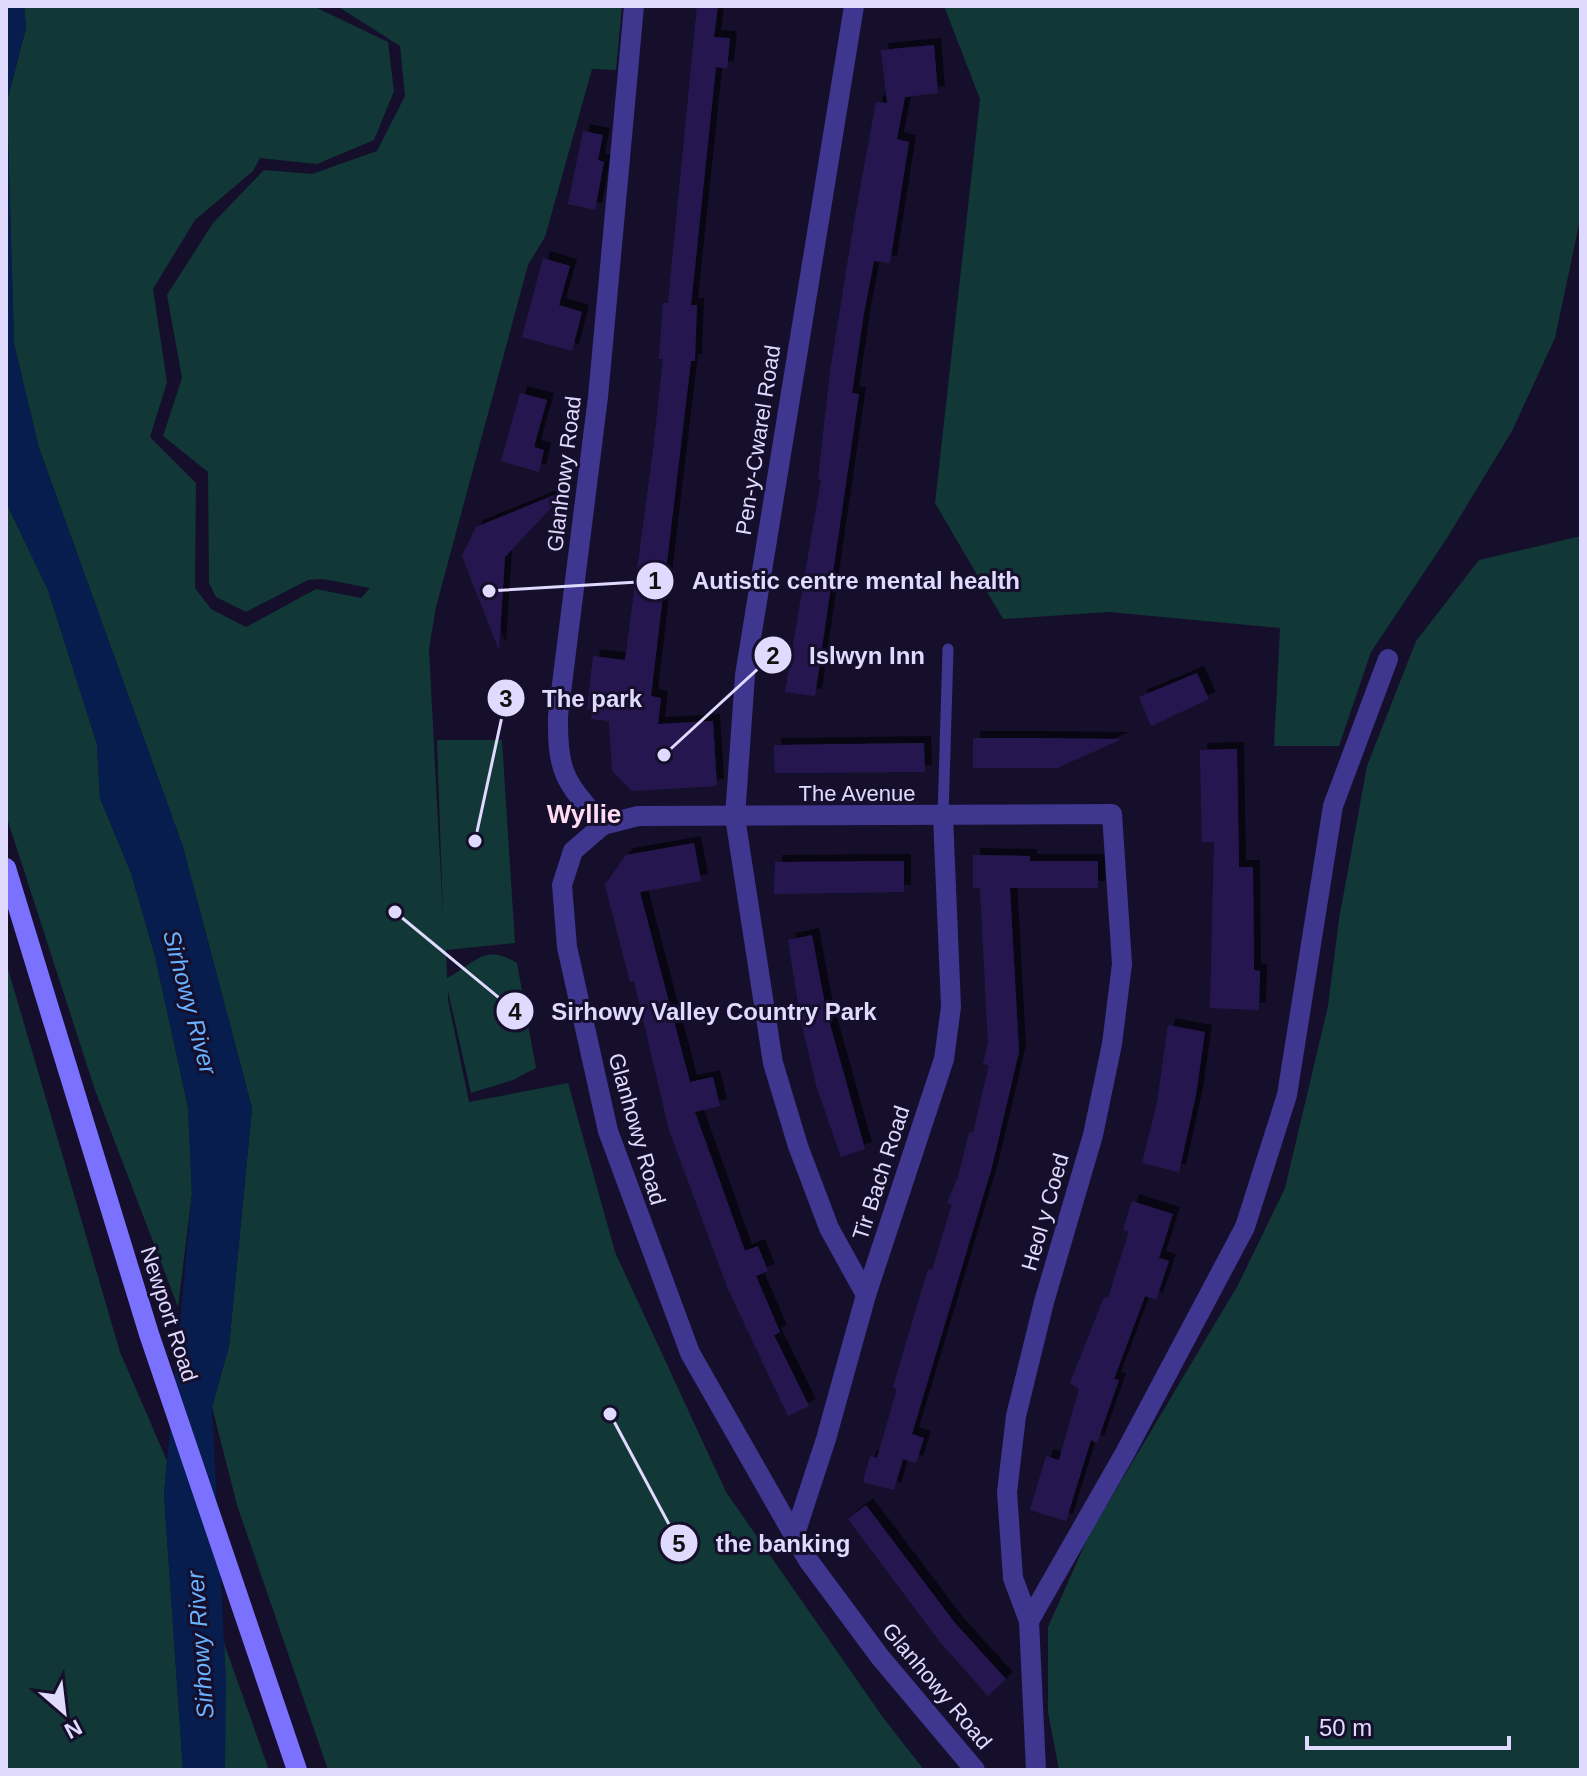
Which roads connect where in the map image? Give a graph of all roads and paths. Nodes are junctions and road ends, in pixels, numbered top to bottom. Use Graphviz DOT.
graph roads {
  1 [pos="634,6"];
  2 [pos="854,6"];
  3 [pos="948,649"];
  4 [pos="1388,659"];
  5 [pos="1112,814"];
  6 [pos="943,816"];
  7 [pos="735,817"];
  8 [pos="603,825"];
  9 [pos="6,868"];
  10 [pos="866,1295"];
  11 [pos="794,1537"];
  12 [pos="1029,1621"];
  13 [pos="297,1770"];
  14 [pos="975,1770"];
  15 [pos="1036,1770"];
  1 -- 8 [label="street, Glanhowy Road"];
  2 -- 7 [label="street, Pen-y-Cwarel Road"];
  3 -- 6 [label="lane"];
  4 -- 12 [label="street"];
  5 -- 6 [label="street, The Avenue"];
  5 -- 12 [label="street, Heol y Coed"];
  6 -- 7 [label="street, The Avenue"];
  6 -- 10 [label="street, Tir Bach Road"];
  7 -- 8 [label="street, The Avenue"];
  7 -- 10 [label="street, Pen-y-Cwarel Road"];
  8 -- 11 [label="street, Glanhowy Road"];
  9 -- 13 [label="main road, Newport Road"];
  10 -- 11 [label="street, Tir Bach Road"];
  11 -- 14 [label="street, Glanhowy Road"];
  12 -- 15 [label="street"];
}
